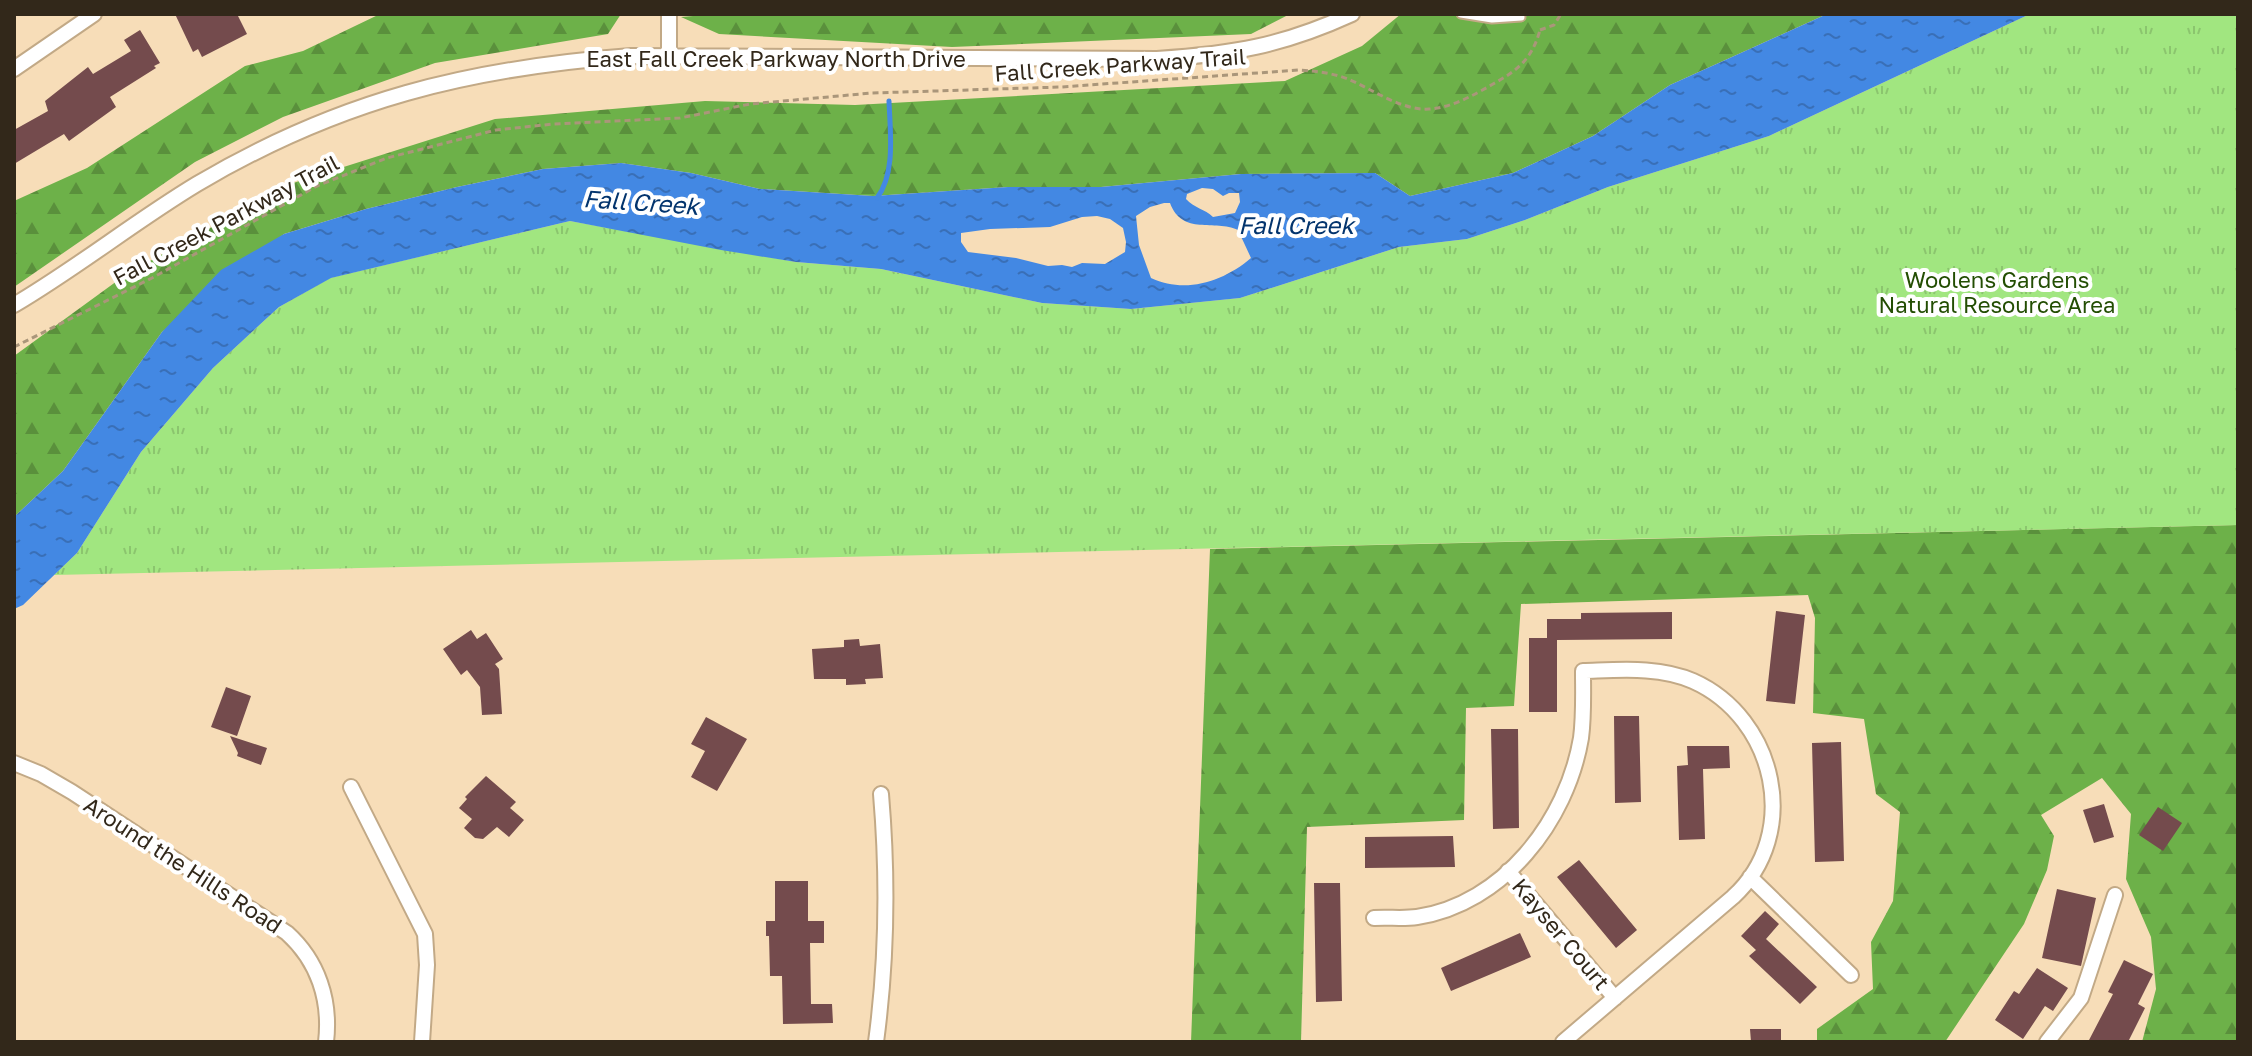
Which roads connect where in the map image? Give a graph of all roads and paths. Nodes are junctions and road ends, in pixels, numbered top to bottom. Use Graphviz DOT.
graph roads {
  1 [pos="94,14"];
  2 [pos="669,14"];
  3 [pos="1352,14"];
  4 [pos="1461,14"];
  5 [pos="1561,14"];
  6 [pos="1521,17"];
  7 [pos="669,57"];
  8 [pos="14,69"];
  9 [pos="14,305"];
  10 [pos="14,347"];
  11 [pos="14,763"];
  12 [pos="351,787"];
  13 [pos="881,794"];
  14 [pos="1508,871"];
  15 [pos="1750,877"];
  16 [pos="2115,895"];
  17 [pos="1374,918"];
  18 [pos="1851,975"];
  19 [pos="1615,998"];
  20 [pos="326,1042"];
  21 [pos="422,1042"];
  22 [pos="876,1042"];
  23 [pos="1563,1042"];
  24 [pos="2047,1042"];
  1 -- 8 [label="street"];
  2 -- 7 [label="street"];
  3 -- 7 [label="street, East Fall Creek Parkway North Drive"];
  4 -- 6 [label="lane"];
  5 -- 10 [label="path, Fall Creek Parkway Trail"];
  7 -- 9 [label="street, East Fall Creek Parkway North Drive"];
  11 -- 20 [label="street, Around the Hills Road"];
  12 -- 21 [label="street"];
  13 -- 22 [label="street"];
  14 -- 15 [label="street"];
  14 -- 17 [label="street"];
  14 -- 19 [label="street, Kayser Court"];
  15 -- 18 [label="street"];
  15 -- 19 [label="street"];
  16 -- 24 [label="street"];
  19 -- 23 [label="street"];
}
